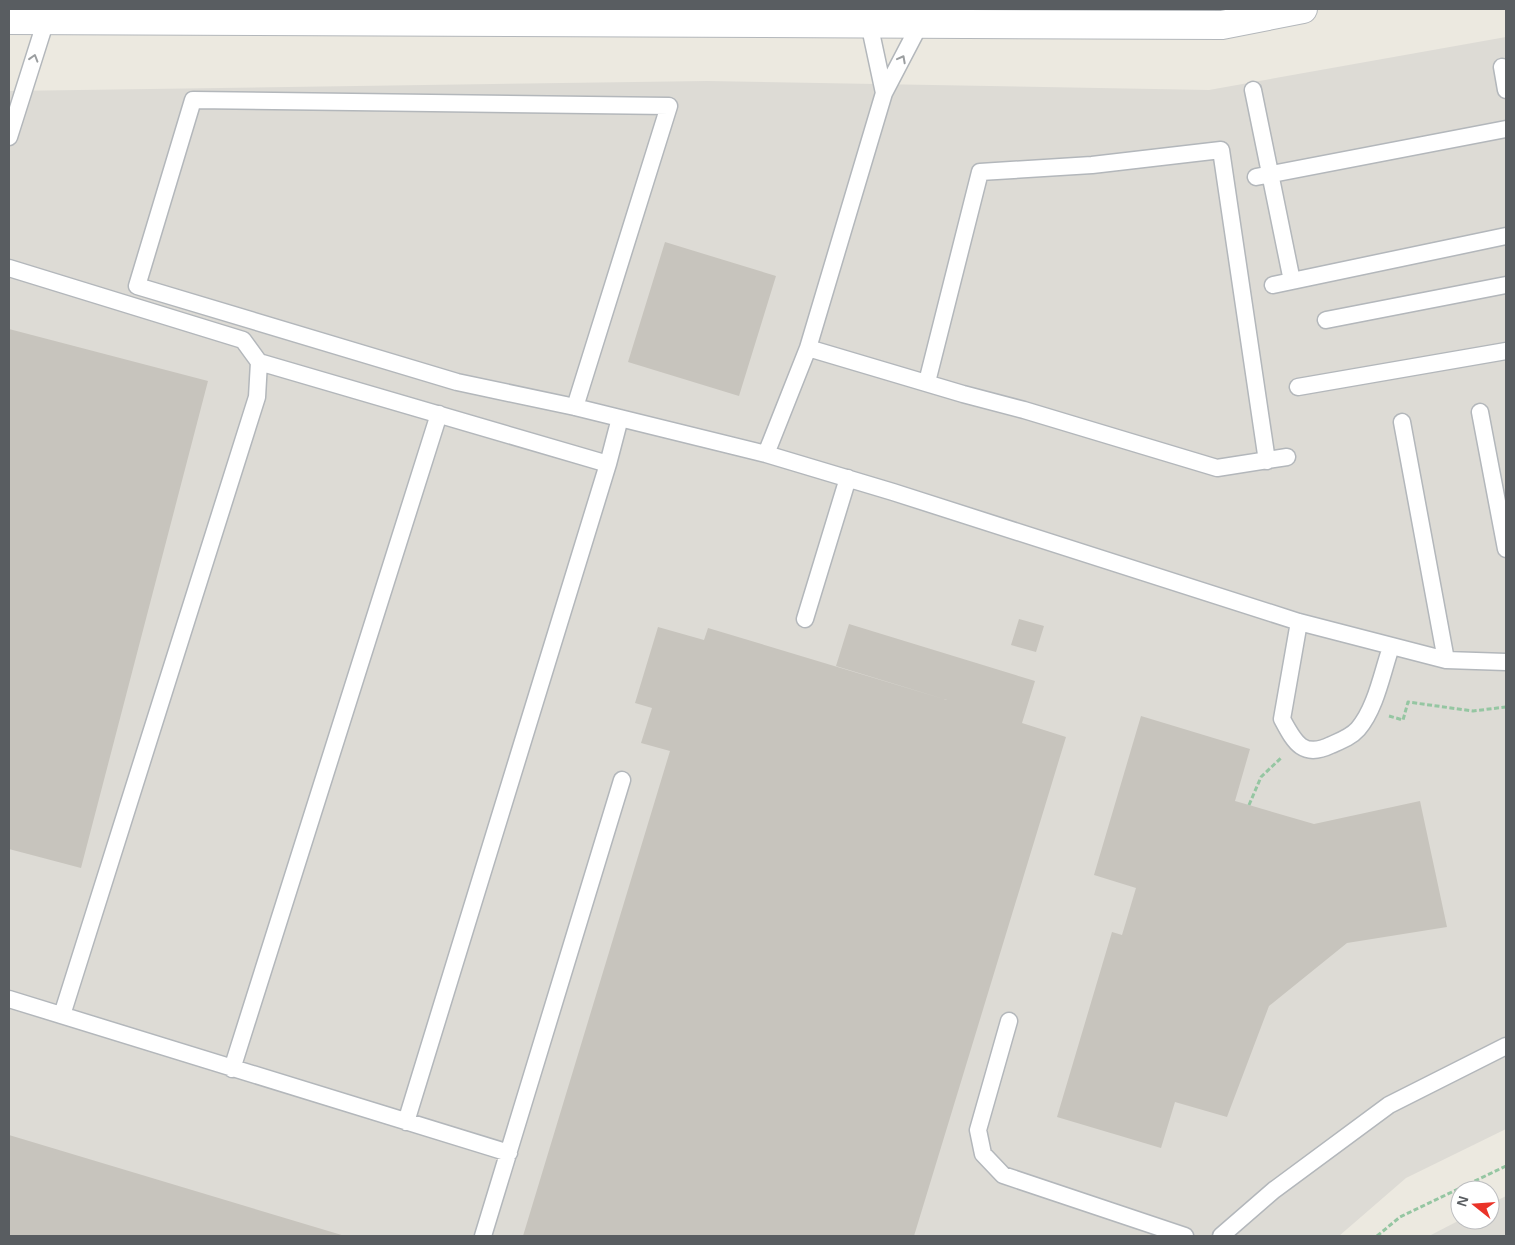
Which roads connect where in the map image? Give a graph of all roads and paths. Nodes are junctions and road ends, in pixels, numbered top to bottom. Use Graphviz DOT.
graph roads {
  1 [pos="1303,9"];
  2 [pos="868,16"];
  3 [pos="920,16"];
  4 [pos="9,20"];
  5 [pos="46,20"];
  6 [pos="1502,67"];
  7 [pos="1253,90"];
  8 [pos="1506,90"];
  9 [pos="884,93"];
  10 [pos="1506,130"];
  11 [pos="9,138"];
  12 [pos="1264,176"];
  13 [pos="1506,236"];
  14 [pos="9,268"];
  15 [pos="1292,281"];
  16 [pos="1273,285"];
  17 [pos="1506,285"];
  18 [pos="1326,320"];
  19 [pos="808,348"];
  20 [pos="1506,351"];
  21 [pos="259,362"];
  22 [pos="927,382"];
  23 [pos="1298,387"];
  24 [pos="575,407"];
  25 [pos="1480,412"];
  26 [pos="439,414"];
  27 [pos="620,418"];
  28 [pos="1402,422"];
  29 [pos="766,454"];
  30 [pos="1288,457"];
  31 [pos="1267,461"];
  32 [pos="608,464"];
  33 [pos="848,478"];
  34 [pos="1506,549"];
  35 [pos="805,619"];
  36 [pos="1299,622"];
  37 [pos="1391,647"];
  38 [pos="1446,660"];
  39 [pos="1506,662"];
  40 [pos="622,780"];
  41 [pos="9,999"];
  42 [pos="62,1015"];
  43 [pos="1009,1022"];
  44 [pos="1506,1046"];
  45 [pos="232,1069"];
  46 [pos="406,1122"];
  47 [pos="509,1153"];
  48 [pos="1506,1166"];
  49 [pos="483,1236"];
  50 [pos="1185,1236"];
  51 [pos="1221,1236"];
  52 [pos="1378,1236"];
  1 -- 3 [label="street"];
  2 -- 3 [label="street"];
  2 -- 5 [label="street"];
  2 -- 9 [label="lane"];
  9 -- 3 [label="lane, one-way"];
  4 -- 5 [label="street"];
  11 -- 5 [label="lane, one-way"];
  6 -- 8 [label="lane"];
  7 -- 12 [label="lane"];
  9 -- 19 [label="lane"];
  10 -- 12 [label="lane"];
  12 -- 15 [label="lane"];
  13 -- 15 [label="lane"];
  14 -- 21 [label="lane"];
  15 -- 16 [label="lane"];
  17 -- 18 [label="lane"];
  19 -- 22 [label="lane"];
  19 -- 29 [label="lane"];
  20 -- 23 [label="lane"];
  21 -- 26 [label="lane"];
  21 -- 42 [label="lane"];
  22 -- 31 [label="lane"];
  22 -- 31 [label="lane"];
  24 -- 24 [label="lane"];
  24 -- 27 [label="lane"];
  25 -- 34 [label="lane"];
  26 -- 32 [label="lane"];
  26 -- 45 [label="lane"];
  27 -- 29 [label="lane"];
  27 -- 32 [label="lane"];
  28 -- 38 [label="lane"];
  29 -- 33 [label="lane"];
  30 -- 31 [label="lane"];
  32 -- 46 [label="lane"];
  33 -- 35 [label="lane"];
  33 -- 36 [label="lane"];
  36 -- 37 [label="lane"];
  36 -- 37 [label="lane"];
  37 -- 38 [label="lane"];
  38 -- 39 [label="lane"];
  40 -- 47 [label="lane"];
  41 -- 42 [label="lane"];
  42 -- 45 [label="lane"];
  43 -- 50 [label="lane"];
  44 -- 51 [label="lane"];
  45 -- 46 [label="lane"];
  46 -- 47 [label="lane"];
  47 -- 49 [label="lane"];
  48 -- 52 [label="path"];
}
